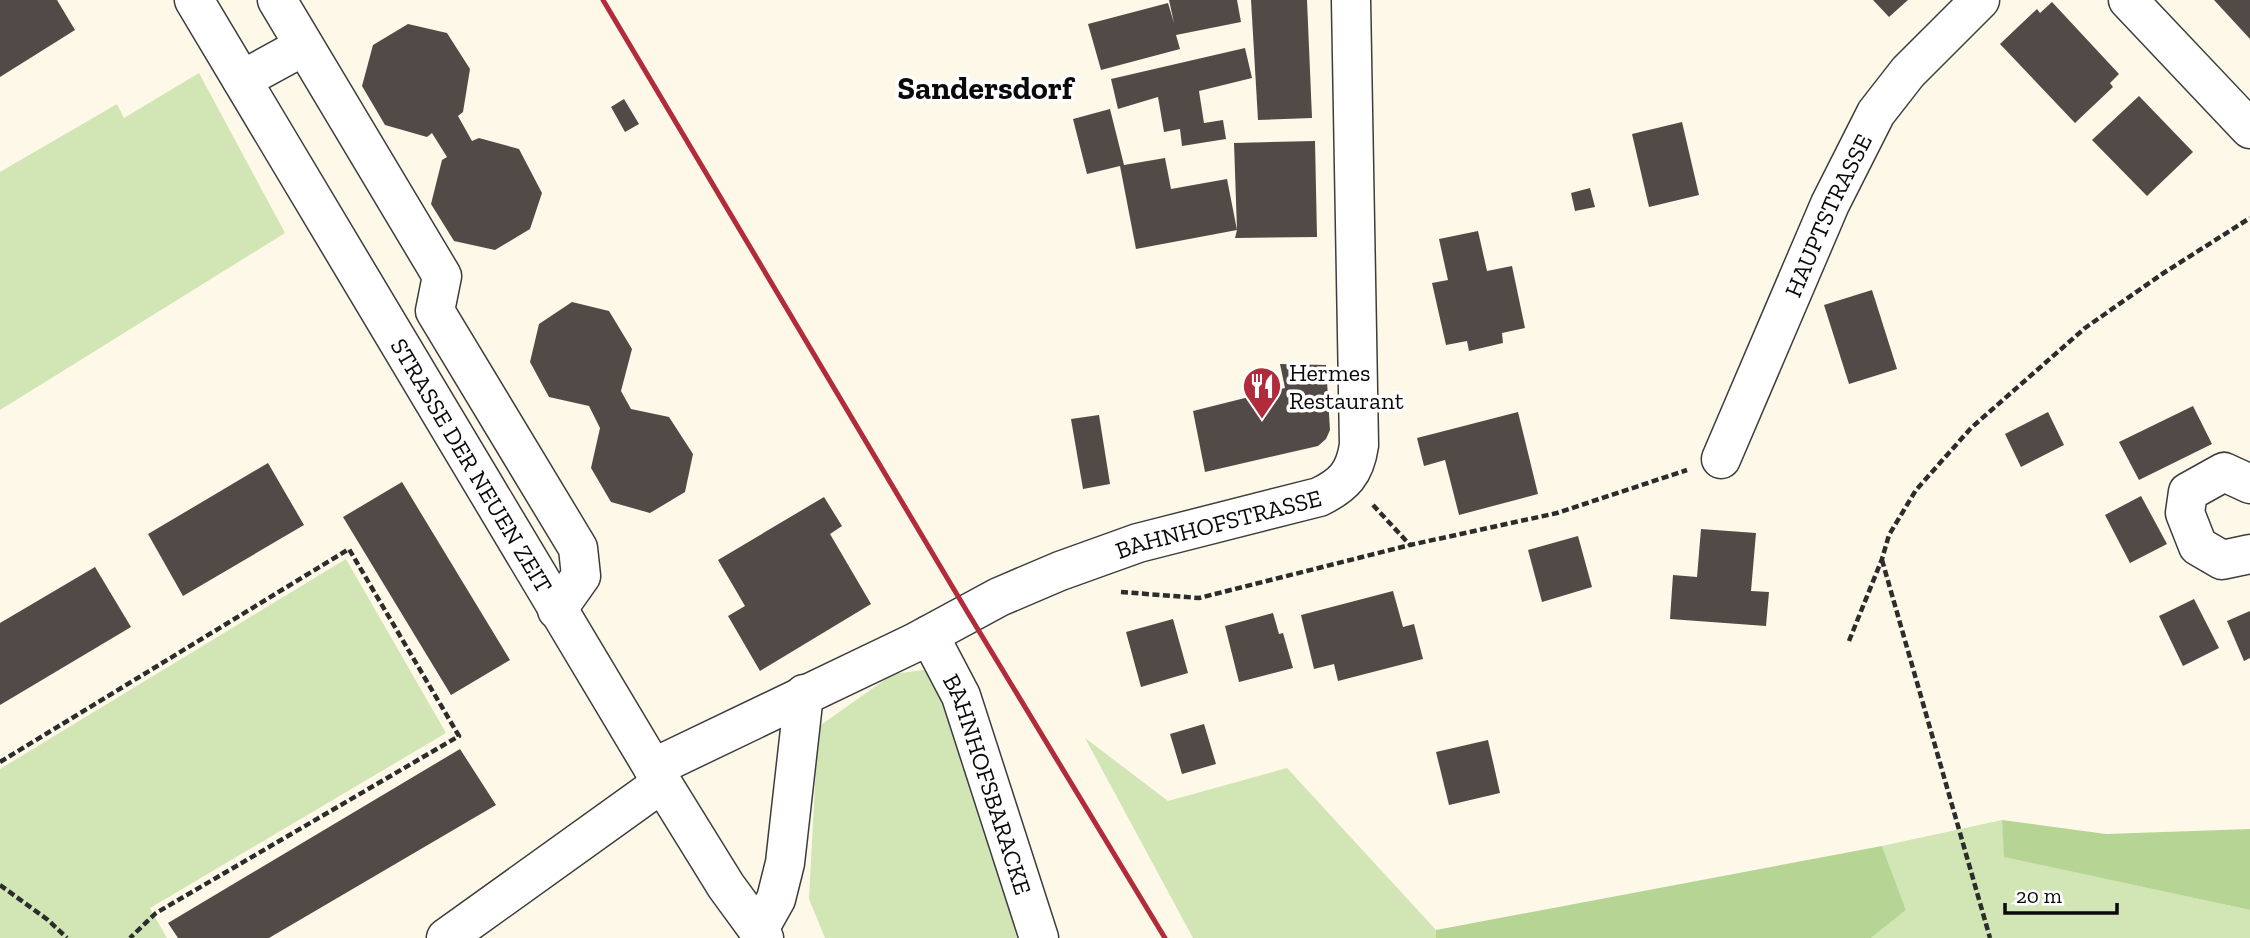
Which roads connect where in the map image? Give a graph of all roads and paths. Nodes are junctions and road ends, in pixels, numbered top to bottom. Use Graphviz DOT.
graph roads {
  1 [pos="194,0"];
  2 [pos="277,0"];
  3 [pos="1351,0"];
  4 [pos="1980,0"];
  5 [pos="2128,0"];
  6 [pos="304,46"];
  7 [pos="242,80"];
  8 [pos="2250,129"];
  9 [pos="2250,218"];
  10 [pos="435,311"];
  11 [pos="385,322"];
  12 [pos="1721,458"];
  13 [pos="1347,477"];
  14 [pos="2250,484"];
  15 [pos="1410,545"];
  16 [pos="2250,554"];
  17 [pos="1882,559"];
  18 [pos="1199,598"];
  19 [pos="557,610"];
  20 [pos="929,635"];
  21 [pos="1849,642"];
  22 [pos="804,694"];
  23 [pos="0,762"];
  24 [pos="657,776"];
  25 [pos="0,885"];
  26 [pos="466,933"];
  27 [pos="761,935"];
  28 [pos="67,938"];
  29 [pos="130,938"];
  30 [pos="1039,938"];
  31 [pos="1990,938"];
  1 -- 7 [label="street, STRASSE DER NEUEN ZEIT"];
  2 -- 6 [label="street, STRASSE DER NEUEN ZEIT"];
  3 -- 13 [label="street, BAHNHOFSTRASSE"];
  4 -- 12 [label="street, HAUPTSTRASSE"];
  5 -- 8 [label="street"];
  6 -- 7 [label="street"];
  6 -- 10 [label="street, STRASSE DER NEUEN ZEIT"];
  7 -- 11 [label="street, STRASSE DER NEUEN ZEIT"];
  9 -- 17 [label="path"];
  10 -- 11 [label="street, STRASSE DER NEUEN ZEIT"];
  10 -- 19 [label="street, STRASSE DER NEUEN ZEIT"];
  11 -- 19 [label="street, STRASSE DER NEUEN ZEIT"];
  12 -- 15 [label="path"];
  13 -- 15 [label="path"];
  13 -- 20 [label="street, BAHNHOFSTRASSE"];
  14 -- 16 [label="street"];
  15 -- 18 [label="path"];
  17 -- 21 [label="path"];
  17 -- 31 [label="path"];
  19 -- 24 [label="street, STRASSE DER NEUEN ZEIT"];
  20 -- 22 [label="street, BAHNHOFSTRASSE"];
  20 -- 30 [label="street, BAHNHOFSBARACKE"];
  22 -- 24 [label="street, BAHNHOFSTRASSE"];
  22 -- 27 [label="street"];
  23 -- 29 [label="path"];
  24 -- 26 [label="street, BAHNHOFSTRASSE"];
  24 -- 27 [label="street, STRASSE DER NEUEN ZEIT"];
  25 -- 28 [label="path"];
}
